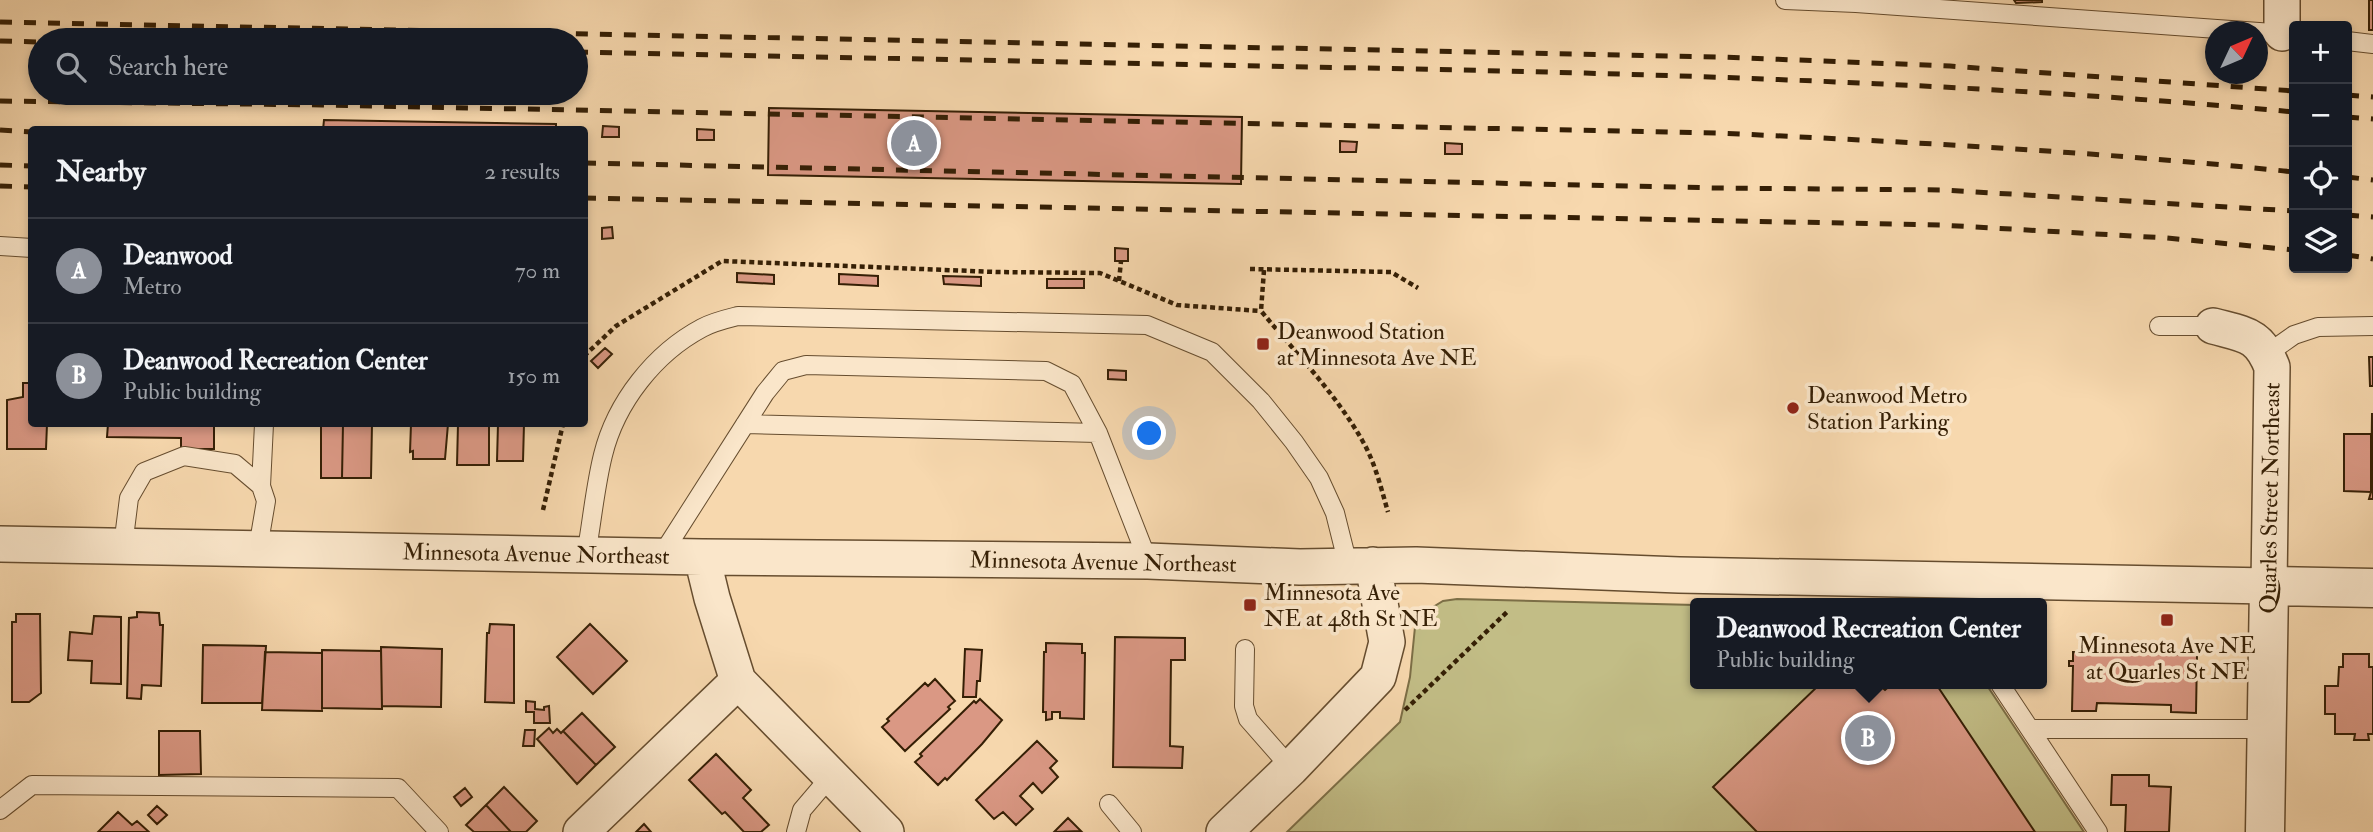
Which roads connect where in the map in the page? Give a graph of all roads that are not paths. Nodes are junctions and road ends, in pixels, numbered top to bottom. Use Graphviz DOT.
graph roads {
  1 [pos="1785,0"];
  2 [pos="2286,22"];
  3 [pos="2352,42"];
  4 [pos="2373,44"];
  5 [pos="0,246"];
  6 [pos="28,248"];
  7 [pos="2159,326"];
  8 [pos="2213,326"];
  9 [pos="2373,326"];
  10 [pos="2267,355"];
  11 [pos="745,424"];
  12 [pos="264,427"];
  13 [pos="1098,433"];
  14 [pos="261,486"];
  15 [pos="0,544"];
  16 [pos="123,546"];
  17 [pos="258,548"];
  18 [pos="586,555"];
  19 [pos="661,556"];
  20 [pos="702,558"];
  21 [pos="1149,561"];
  22 [pos="1360,565"];
  23 [pos="2269,586"];
  24 [pos="2373,588"];
  25 [pos="1970,592"];
  26 [pos="1245,649"];
  27 [pos="738,681"];
  28 [pos="2003,689"];
  29 [pos="2031,729"];
  30 [pos="2266,729"];
  31 [pos="1291,768"];
  32 [pos="831,776"];
  33 [pos="1109,804"];
  34 [pos="0,810"];
  35 [pos="883,831"];
  36 [pos="439,832"];
  37 [pos="581,832"];
  38 [pos="796,832"];
  39 [pos="1132,832"];
  40 [pos="1224,832"];
  41 [pos="2098,832"];
  42 [pos="2265,832"];
  1 -- 2 [label="lane"];
  3 -- 4 [label="lane"];
  5 -- 6 [label="lane"];
  7 -- 8 [label="lane"];
  8 -- 10 [label="street, Quarles Street Northeast"];
  9 -- 10 [label="lane"];
  10 -- 23 [label="street, Quarles Street Northeast"];
  11 -- 13 [label="lane"];
  11 -- 13 [label="lane"];
  11 -- 19 [label="lane"];
  12 -- 14 [label="lane"];
  13 -- 21 [label="lane"];
  14 -- 16 [label="lane"];
  14 -- 17 [label="lane"];
  15 -- 16 [label="street, Minnesota Avenue Northeast"];
  16 -- 17 [label="street, Minnesota Avenue Northeast"];
  17 -- 18 [label="street, Minnesota Avenue Northeast"];
  18 -- 19 [label="street, Minnesota Avenue Northeast"];
  18 -- 22 [label="lane"];
  19 -- 20 [label="street, Minnesota Avenue Northeast"];
  20 -- 21 [label="street, Minnesota Avenue Northeast"];
  20 -- 27 [label="street"];
  21 -- 22 [label="street, Minnesota Avenue Northeast"];
  22 -- 25 [label="street, Minnesota Avenue Northeast"];
  22 -- 31 [label="street"];
  23 -- 24 [label="street, Minnesota Avenue Northeast"];
  23 -- 25 [label="street, Minnesota Avenue Northeast"];
  23 -- 30 [label="street, Quarles Street Northeast"];
  26 -- 31 [label="lane"];
  27 -- 32 [label="street"];
  27 -- 37 [label="street"];
  28 -- 29 [label="lane"];
  29 -- 30 [label="lane"];
  29 -- 41 [label="lane"];
  30 -- 42 [label="street, Quarles Street Northeast"];
  31 -- 40 [label="street"];
  32 -- 35 [label="street"];
  32 -- 38 [label="lane"];
  33 -- 39 [label="lane"];
  34 -- 36 [label="lane"];
}
